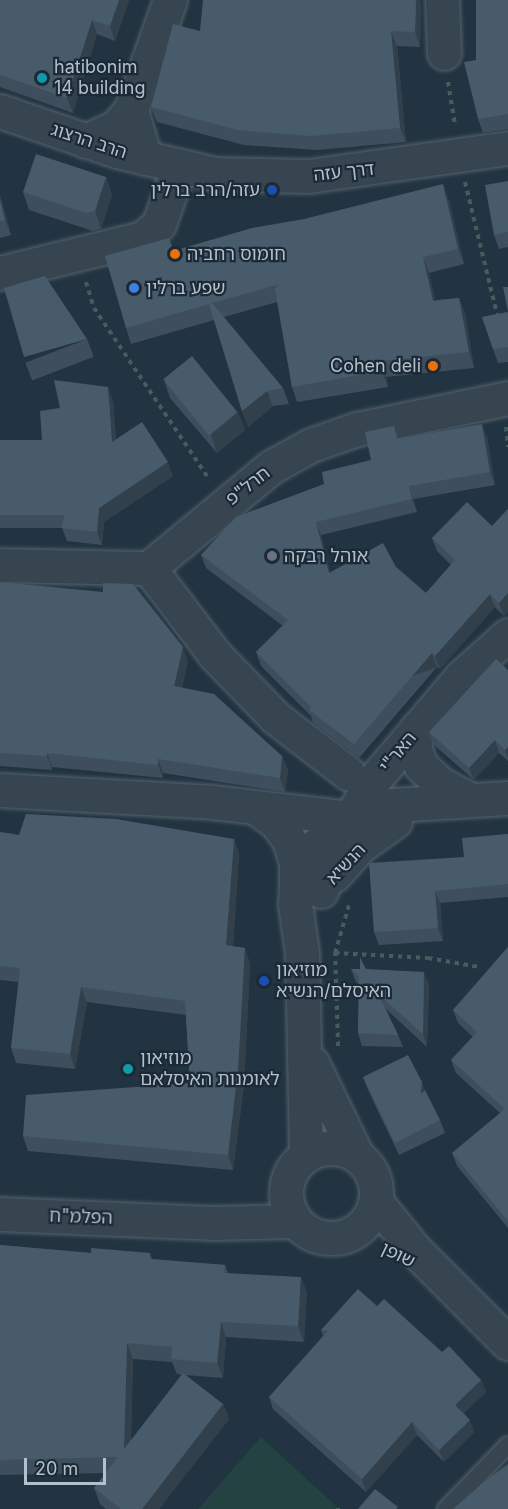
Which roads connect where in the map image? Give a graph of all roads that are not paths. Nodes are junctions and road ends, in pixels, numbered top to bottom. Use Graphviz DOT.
graph roads {
  1 [pos="170,0"];
  2 [pos="442,0"];
  3 [pos="444,53"];
  4 [pos="131,110"];
  5 [pos="0,111"];
  6 [pos="86,141"];
  7 [pos="508,148"];
  8 [pos="145,158"];
  9 [pos="179,166"];
  10 [pos="0,273"];
  11 [pos="508,398"];
  12 [pos="0,565"];
  13 [pos="148,568"];
  14 [pos="508,635"];
  15 [pos="417,728"];
  16 [pos="348,773"];
  17 [pos="0,790"];
  18 [pos="508,798"];
  19 [pos="469,800"];
  20 [pos="255,807"];
  21 [pos="508,809"];
  22 [pos="350,818"];
  23 [pos="395,821"];
  24 [pos="323,891"];
  25 [pos="304,1046"];
  26 [pos="306,1155"];
  27 [pos="357,1156"];
  28 [pos="286,1186"];
  29 [pos="376,1202"];
  30 [pos="0,1214"];
  31 [pos="162,1221"];
  32 [pos="296,1221"];
  33 [pos="349,1235"];
  34 [pos="444,1279"];
  35 [pos="508,1343"];
  36 [pos="508,1445"];
  37 [pos="446,1509"];
  1 -- 4 [label="street"];
  2 -- 3 [label="street"];
  4 -- 6 [label="street"];
  4 -- 8 [label="street"];
  5 -- 6 [label="street, הרב הרצוג"];
  6 -- 8 [label="street, הרב הרצוג"];
  7 -- 9 [label="street, דרך עזה"];
  8 -- 9 [label="street, הרב הרצוג"];
  9 -- 10 [label="street"];
  11 -- 13 [label="street, חרל\"פ"];
  12 -- 13 [label="street"];
  13 -- 16 [label="street"];
  14 -- 15 [label="street, האר\"י"];
  15 -- 19 [label="street"];
  15 -- 22 [label="street, האר\"י"];
  17 -- 20 [label="street"];
  18 -- 19 [label="street, הנשיא"];
  19 -- 22 [label="street, הנשיא"];
  20 -- 22 [label="street"];
  20 -- 24 [label="street"];
  21 -- 23 [label="street, הנשיא"];
  22 -- 23 [label="street, הנשיא"];
  22 -- 24 [label="street, האר\"י"];
  23 -- 24 [label="street, הנשיא"];
  24 -- 25 [label="street, הנשיא"];
  25 -- 26 [label="street, הנשיא"];
  25 -- 27 [label="street, הנשיא"];
  26 -- 27 [label="street"];
  26 -- 28 [label="street"];
  27 -- 29 [label="street"];
  28 -- 31 [label="street, הפלמ\"ח"];
  28 -- 32 [label="street"];
  29 -- 33 [label="street"];
  29 -- 34 [label="street, שופן"];
  30 -- 31 [label="street, הפלמ\"ח"];
  31 -- 32 [label="street, הפלמ\"ח"];
  32 -- 33 [label="street"];
  33 -- 34 [label="street, שופן"];
  34 -- 35 [label="street, שופן"];
  36 -- 37 [label="lane"];
}
